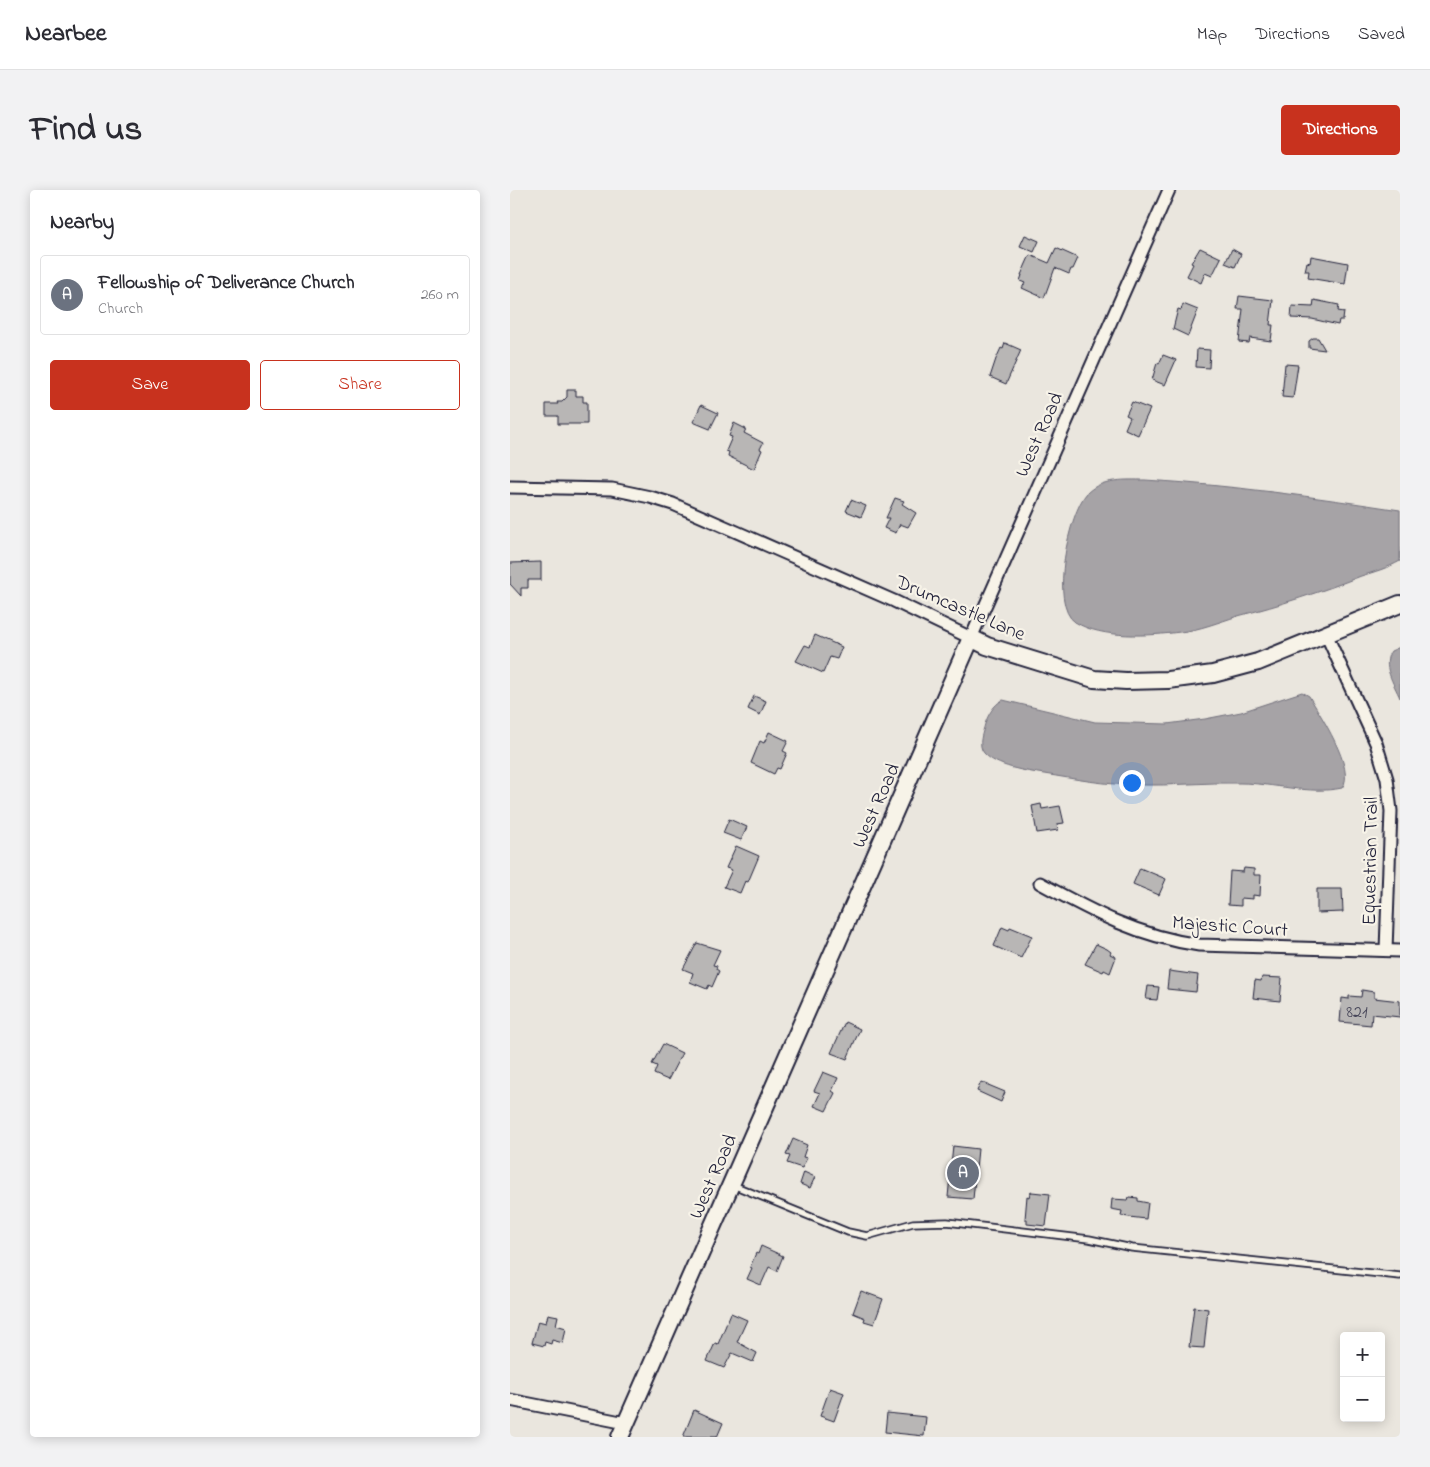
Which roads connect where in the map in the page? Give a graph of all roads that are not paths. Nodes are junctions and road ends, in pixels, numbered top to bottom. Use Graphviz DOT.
graph roads {
  1 [pos="1169,190"];
  2 [pos="510,487"];
  3 [pos="1400,604"];
  4 [pos="1326,634"];
  5 [pos="971,638"];
  6 [pos="1040,883"];
  7 [pos="1386,950"];
  8 [pos="1400,950"];
  9 [pos="731,1184"];
  10 [pos="1400,1276"];
  11 [pos="510,1400"];
  12 [pos="623,1430"];
  1 -- 5 [label="street, West Road"];
  2 -- 5 [label="street, Drumcastle Lane"];
  3 -- 4 [label="street, Drumcastle Lane"];
  4 -- 5 [label="street, Drumcastle Lane"];
  4 -- 7 [label="street, Equestrian Trail"];
  5 -- 9 [label="street, West Road"];
  6 -- 7 [label="street, Majestic Court"];
  7 -- 8 [label="street, Majestic Court"];
  9 -- 10 [label="lane"];
  9 -- 12 [label="street, West Road"];
  11 -- 12 [label="street"];
}
